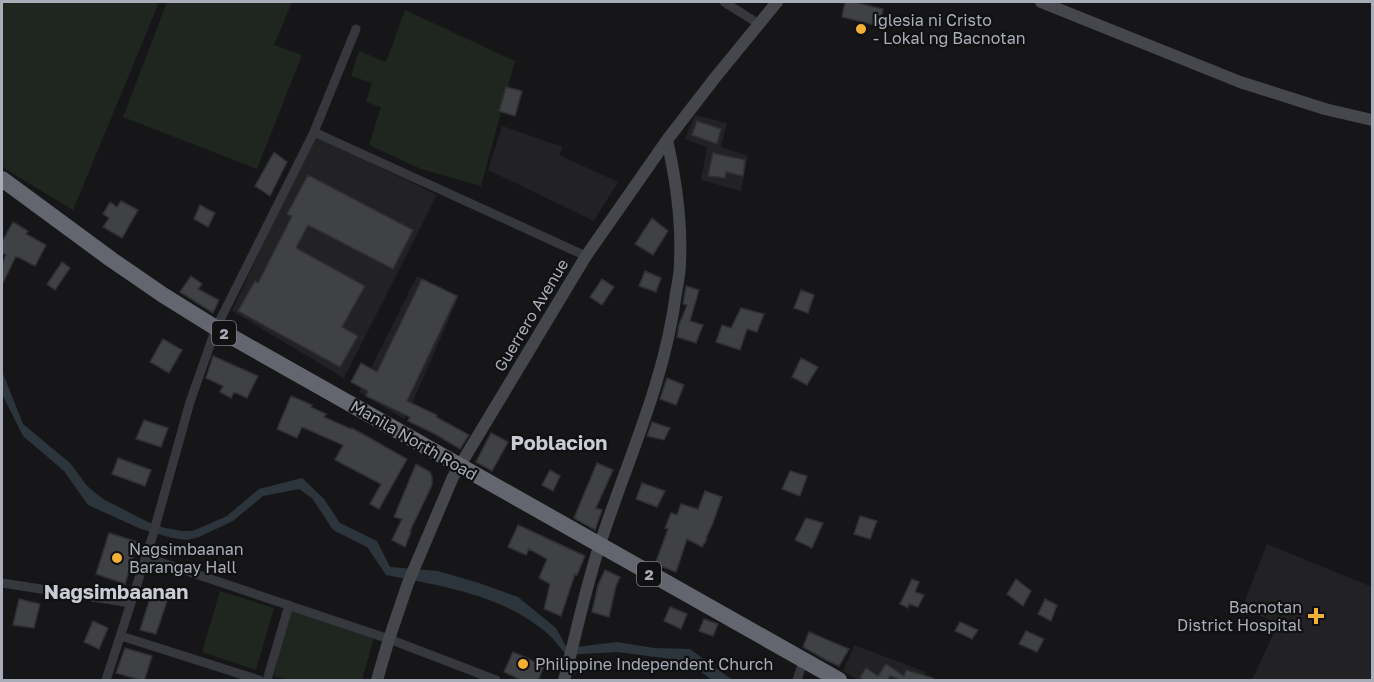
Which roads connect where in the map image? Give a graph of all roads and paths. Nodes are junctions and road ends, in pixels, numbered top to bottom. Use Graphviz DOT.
graph roads {
  1 [pos="724,2"];
  2 [pos="777,2"];
  3 [pos="1041,2"];
  4 [pos="759,24"];
  5 [pos="356,29"];
  6 [pos="1372,120"];
  7 [pos="314,132"];
  8 [pos="667,140"];
  9 [pos="2,179"];
  10 [pos="586,256"];
  11 [pos="216,328"];
  12 [pos="460,466"];
  13 [pos="599,546"];
  14 [pos="145,557"];
  15 [pos="2,583"];
  16 [pos="131,603"];
  17 [pos="289,605"];
  18 [pos="121,636"];
  19 [pos="389,639"];
  20 [pos="803,661"];
  21 [pos="474,677"];
  22 [pos="106,681"];
  23 [pos="259,681"];
  24 [pos="267,681"];
  25 [pos="377,681"];
  26 [pos="496,681"];
  27 [pos="564,681"];
  28 [pos="798,681"];
  29 [pos="839,681"];
  1 -- 4 [label="street"];
  2 -- 4 [label="main road, Guerrero Avenue"];
  3 -- 6 [label="main road"];
  4 -- 8 [label="main road, Guerrero Avenue"];
  5 -- 7 [label="street"];
  7 -- 10 [label="street"];
  7 -- 11 [label="street"];
  8 -- 10 [label="main road, Guerrero Avenue"];
  8 -- 13 [label="main road"];
  9 -- 11 [label="highway, Manila North Road / 2"];
  10 -- 12 [label="main road, Guerrero Avenue"];
  11 -- 12 [label="highway, Manila North Road / 2"];
  11 -- 14 [label="street"];
  12 -- 13 [label="highway, Manila North Road / 2"];
  12 -- 19 [label="main road, Guerrero Avenue"];
  13 -- 20 [label="highway, Manila North Road / 2"];
  13 -- 27 [label="main road"];
  14 -- 16 [label="street"];
  14 -- 17 [label="street"];
  15 -- 16 [label="street"];
  16 -- 18 [label="street"];
  17 -- 19 [label="street"];
  17 -- 24 [label="street"];
  18 -- 22 [label="street"];
  18 -- 23 [label="street"];
  19 -- 21 [label="street"];
  19 -- 25 [label="main road, Guerrero Avenue"];
  20 -- 28 [label="street"];
  20 -- 29 [label="highway, Manila North Road / 2"];
  21 -- 26 [label="street"];
}
